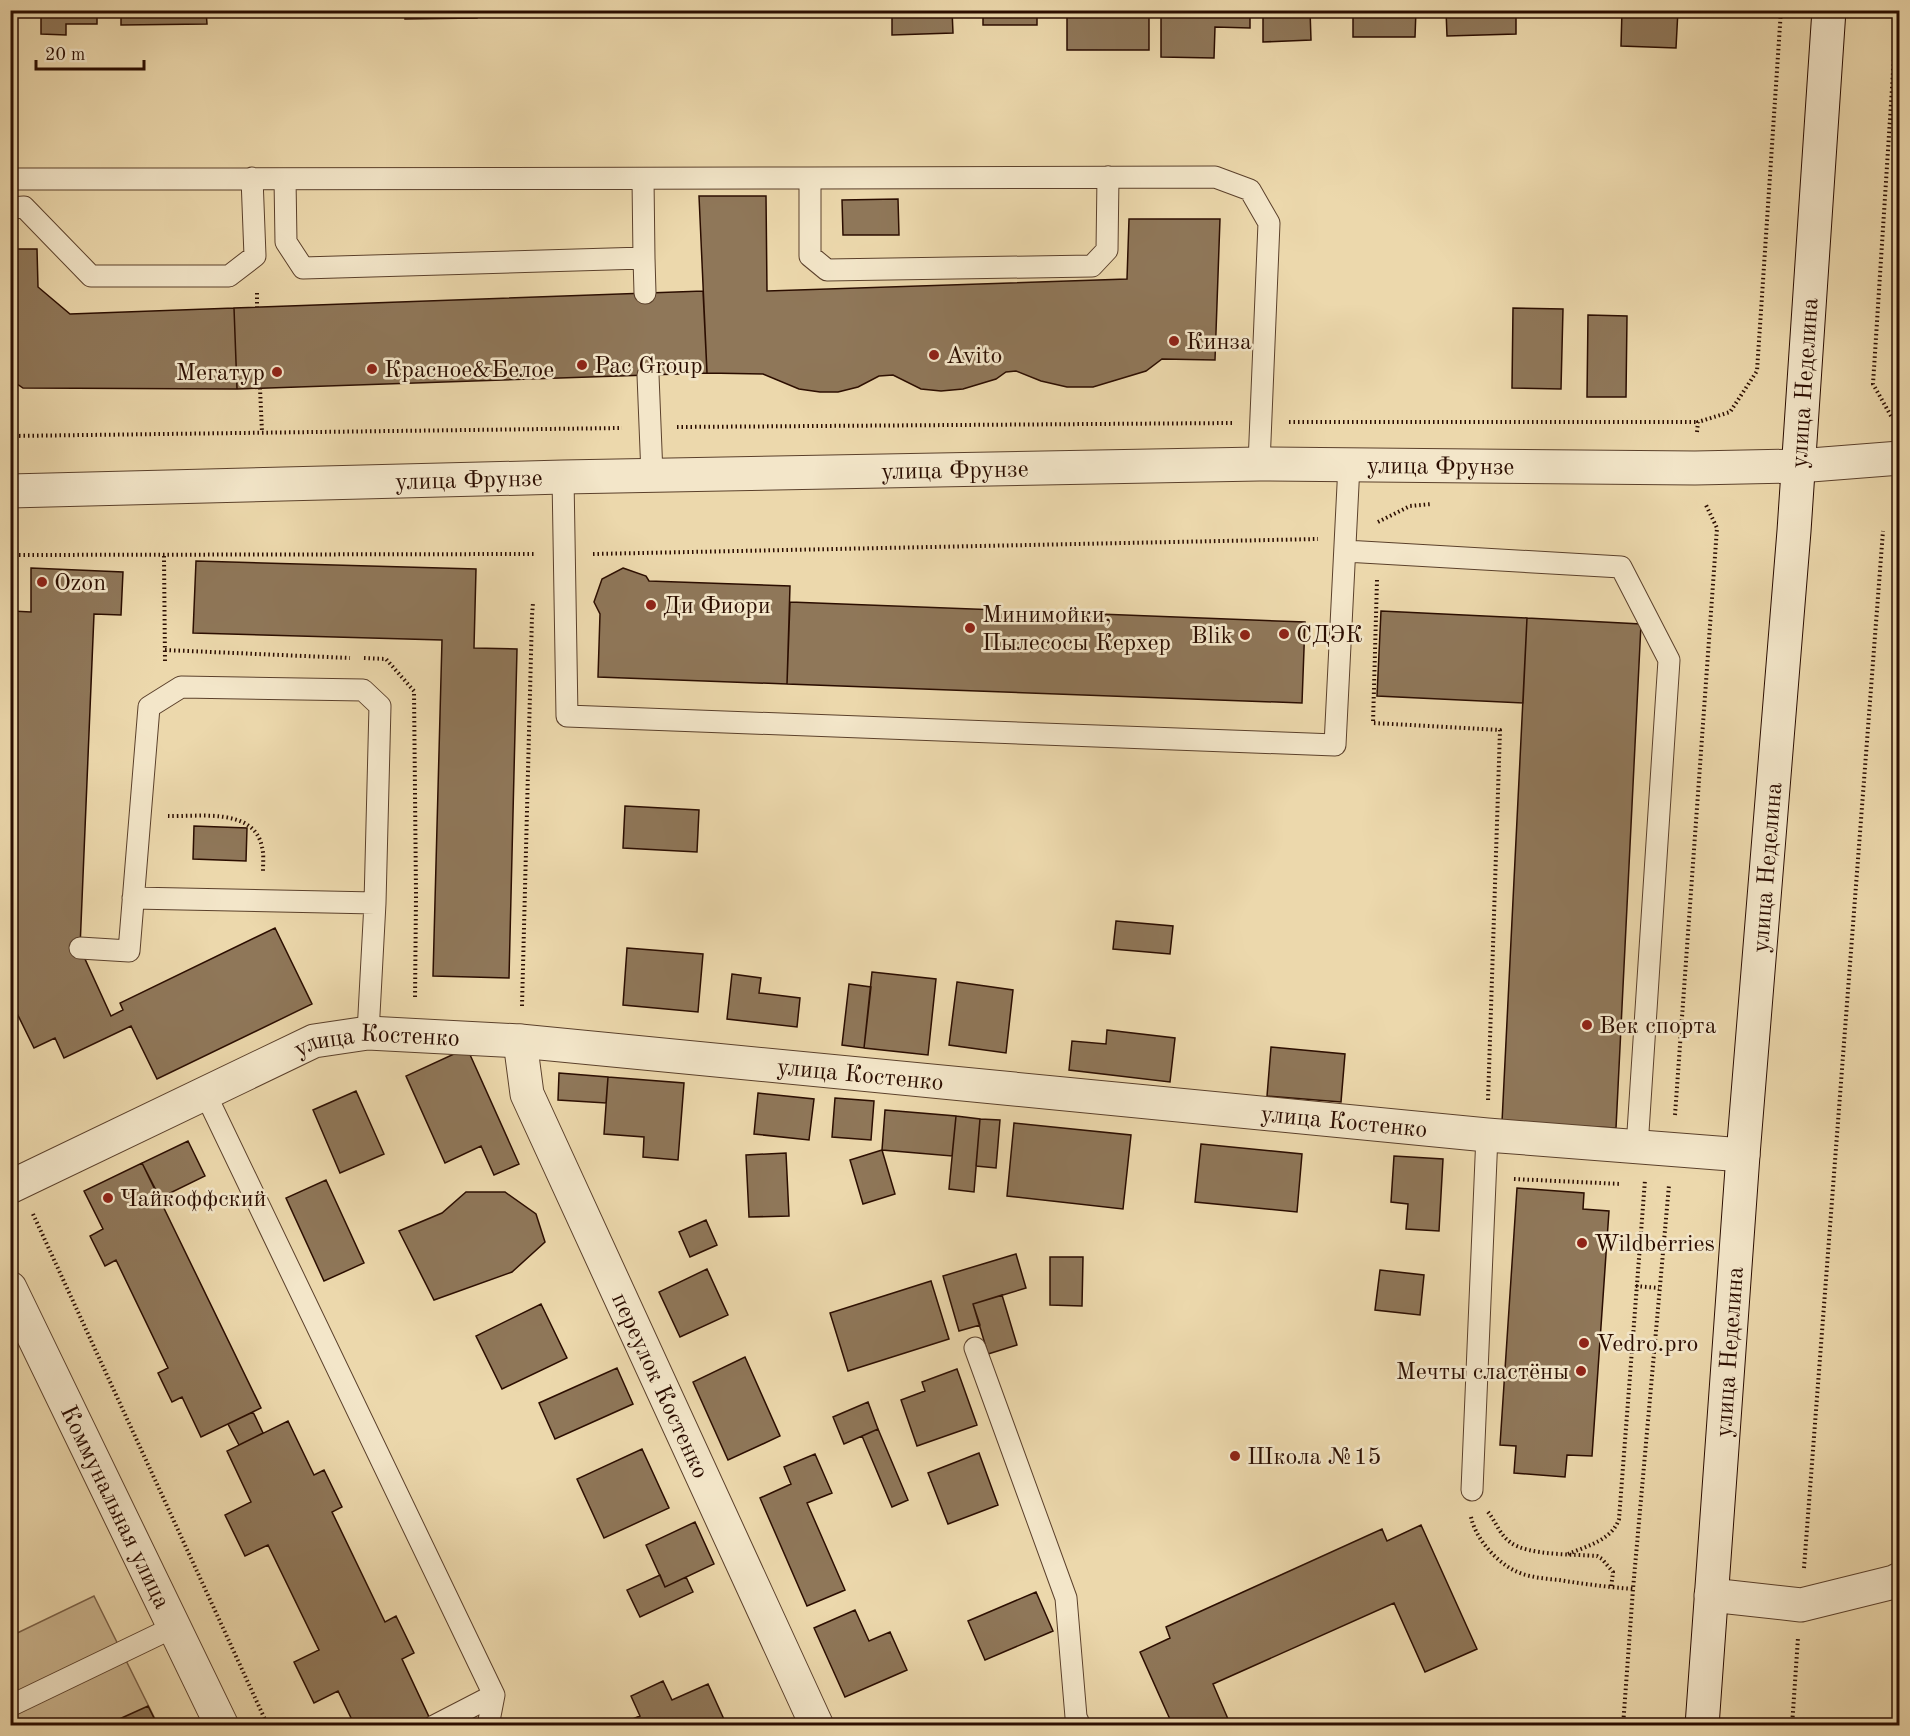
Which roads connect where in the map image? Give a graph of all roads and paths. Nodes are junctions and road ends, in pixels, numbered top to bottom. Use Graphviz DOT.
graph roads {
  1 [pos="1781,10"];
  2 [pos="1829,10"];
  3 [pos="1897,10"];
  4 [pos="1108,177"];
  5 [pos="252,178"];
  6 [pos="810,178"];
  7 [pos="10,179"];
  8 [pos="285,179"];
  9 [pos="643,179"];
  10 [pos="10,208"];
  11 [pos="644,258"];
  12 [pos="645,293"];
  13 [pos="648,375"];
  14 [pos="260,388"];
  15 [pos="1891,416"];
  16 [pos="1261,422"];
  17 [pos="1698,422"];
  18 [pos="650,427"];
  19 [pos="262,432"];
  20 [pos="10,436"];
  21 [pos="1899,458"];
  22 [pos="1259,465"];
  23 [pos="1350,465"];
  24 [pos="1798,466"];
  25 [pos="1695,468"];
  26 [pos="652,475"];
  27 [pos="563,477"];
  28 [pos="10,491"];
  29 [pos="1434,503"];
  30 [pos="1883,531"];
  31 [pos="1345,545"];
  32 [pos="564,554"];
  33 [pos="10,555"];
  34 [pos="164,556"];
  35 [pos="1377,587"];
  36 [pos="531,615"];
  37 [pos="165,697"];
  38 [pos="140,816"];
  39 [pos="416,895"];
  40 [pos="133,898"];
  41 [pos="264,901"];
  42 [pos="375,903"];
  43 [pos="80,948"];
  44 [pos="368,1033"];
  45 [pos="414,1035"];
  46 [pos="520,1041"];
  47 [pos="205,1093"];
  48 [pos="1487,1135"];
  49 [pos="1652,1148"];
  50 [pos="1743,1155"];
  51 [pos="1484,1178"];
  52 [pos="1622,1184"];
  53 [pos="1633,1184"];
  54 [pos="15,1185"];
  55 [pos="1645,1185"];
  56 [pos="1636,1286"];
  57 [pos="10,1288"];
  58 [pos="1659,1288"];
  59 [pos="975,1348"];
  60 [pos="1472,1490"];
  61 [pos="1568,1554"];
  62 [pos="1899,1579"];
  63 [pos="1611,1588"];
  64 [pos="1633,1588"];
  65 [pos="1711,1595"];
  66 [pos="1801,1605"];
  67 [pos="174,1627"];
  68 [pos="494,1695"];
  69 [pos="10,1706"];
  70 [pos="222,1725"];
  71 [pos="268,1725"];
  72 [pos="434,1725"];
  73 [pos="488,1725"];
  74 [pos="816,1725"];
  75 [pos="1080,1725"];
  76 [pos="1623,1725"];
  77 [pos="1702,1725"];
  78 [pos="1792,1725"];
  1 -- 17 [label="path"];
  2 -- 24 [label="street, улица Неделина"];
  3 -- 15 [label="path"];
  4 -- 6 [label="lane"];
  4 -- 6 [label="lane"];
  4 -- 16 [label="lane"];
  5 -- 7 [label="lane"];
  5 -- 8 [label="lane"];
  5 -- 10 [label="lane"];
  6 -- 9 [label="lane"];
  8 -- 9 [label="lane"];
  8 -- 11 [label="lane"];
  9 -- 11 [label="lane"];
  11 -- 12 [label="lane"];
  13 -- 18 [label="lane"];
  14 -- 19 [label="path"];
  16 -- 17 [label="path"];
  16 -- 18 [label="path"];
  16 -- 22 [label="lane"];
  17 -- 25 [label="path"];
  18 -- 19 [label="path"];
  18 -- 26 [label="lane"];
  19 -- 20 [label="path"];
  21 -- 24 [label="street, улица Фрунзе"];
  22 -- 23 [label="street, улица Фрунзе"];
  22 -- 26 [label="street, улица Фрунзе"];
  23 -- 25 [label="street, улица Фрунзе"];
  23 -- 31 [label="lane"];
  24 -- 25 [label="street, улица Фрунзе"];
  24 -- 50 [label="street, улица Неделина"];
  25 -- 49 [label="path"];
  26 -- 27 [label="street, улица Фрунзе"];
  27 -- 28 [label="street, улица Фрунзе"];
  27 -- 32 [label="lane"];
  29 -- 31 [label="path"];
  30 -- 66 [label="path"];
  31 -- 32 [label="path"];
  31 -- 32 [label="lane"];
  31 -- 49 [label="lane"];
  32 -- 34 [label="path"];
  33 -- 34 [label="path"];
  34 -- 37 [label="path"];
  35 -- 48 [label="path"];
  36 -- 46 [label="path"];
  37 -- 38 [label="lane"];
  37 -- 42 [label="lane"];
  38 -- 40 [label="lane"];
  38 -- 41 [label="path"];
  39 -- 45 [label="path"];
  40 -- 41 [label="lane"];
  40 -- 43 [label="lane"];
  41 -- 42 [label="lane"];
  42 -- 44 [label="lane"];
  44 -- 45 [label="street, улица Костенко"];
  44 -- 47 [label="street, улица Костенко"];
  45 -- 46 [label="street, улица Костенко"];
  46 -- 48 [label="street, улица Костенко"];
  46 -- 74 [label="street, переулок Костенко"];
  47 -- 54 [label="street, улица Костенко"];
  47 -- 68 [label="lane"];
  48 -- 49 [label="street, улица Костенко"];
  48 -- 51 [label="lane"];
  49 -- 50 [label="street, улица Костенко"];
  49 -- 55 [label="path"];
  49 -- 58 [label="path"];
  50 -- 65 [label="street, улица Неделина"];
  51 -- 52 [label="path"];
  51 -- 60 [label="lane"];
  53 -- 55 [label="path"];
  54 -- 71 [label="path"];
  55 -- 56 [label="path"];
  56 -- 58 [label="path"];
  56 -- 61 [label="path"];
  57 -- 67 [label="street, Коммунальная улица"];
  58 -- 64 [label="path"];
  59 -- 75 [label="lane"];
  60 -- 61 [label="path"];
  60 -- 63 [label="path"];
  61 -- 63 [label="path"];
  62 -- 66 [label="street"];
  63 -- 64 [label="path"];
  64 -- 76 [label="path"];
  65 -- 66 [label="street"];
  65 -- 77 [label="street, улица Неделина"];
  66 -- 78 [label="path"];
  67 -- 69 [label="lane"];
  67 -- 70 [label="street, Коммунальная улица"];
  68 -- 72 [label="lane"];
  68 -- 73 [label="lane"];
}
